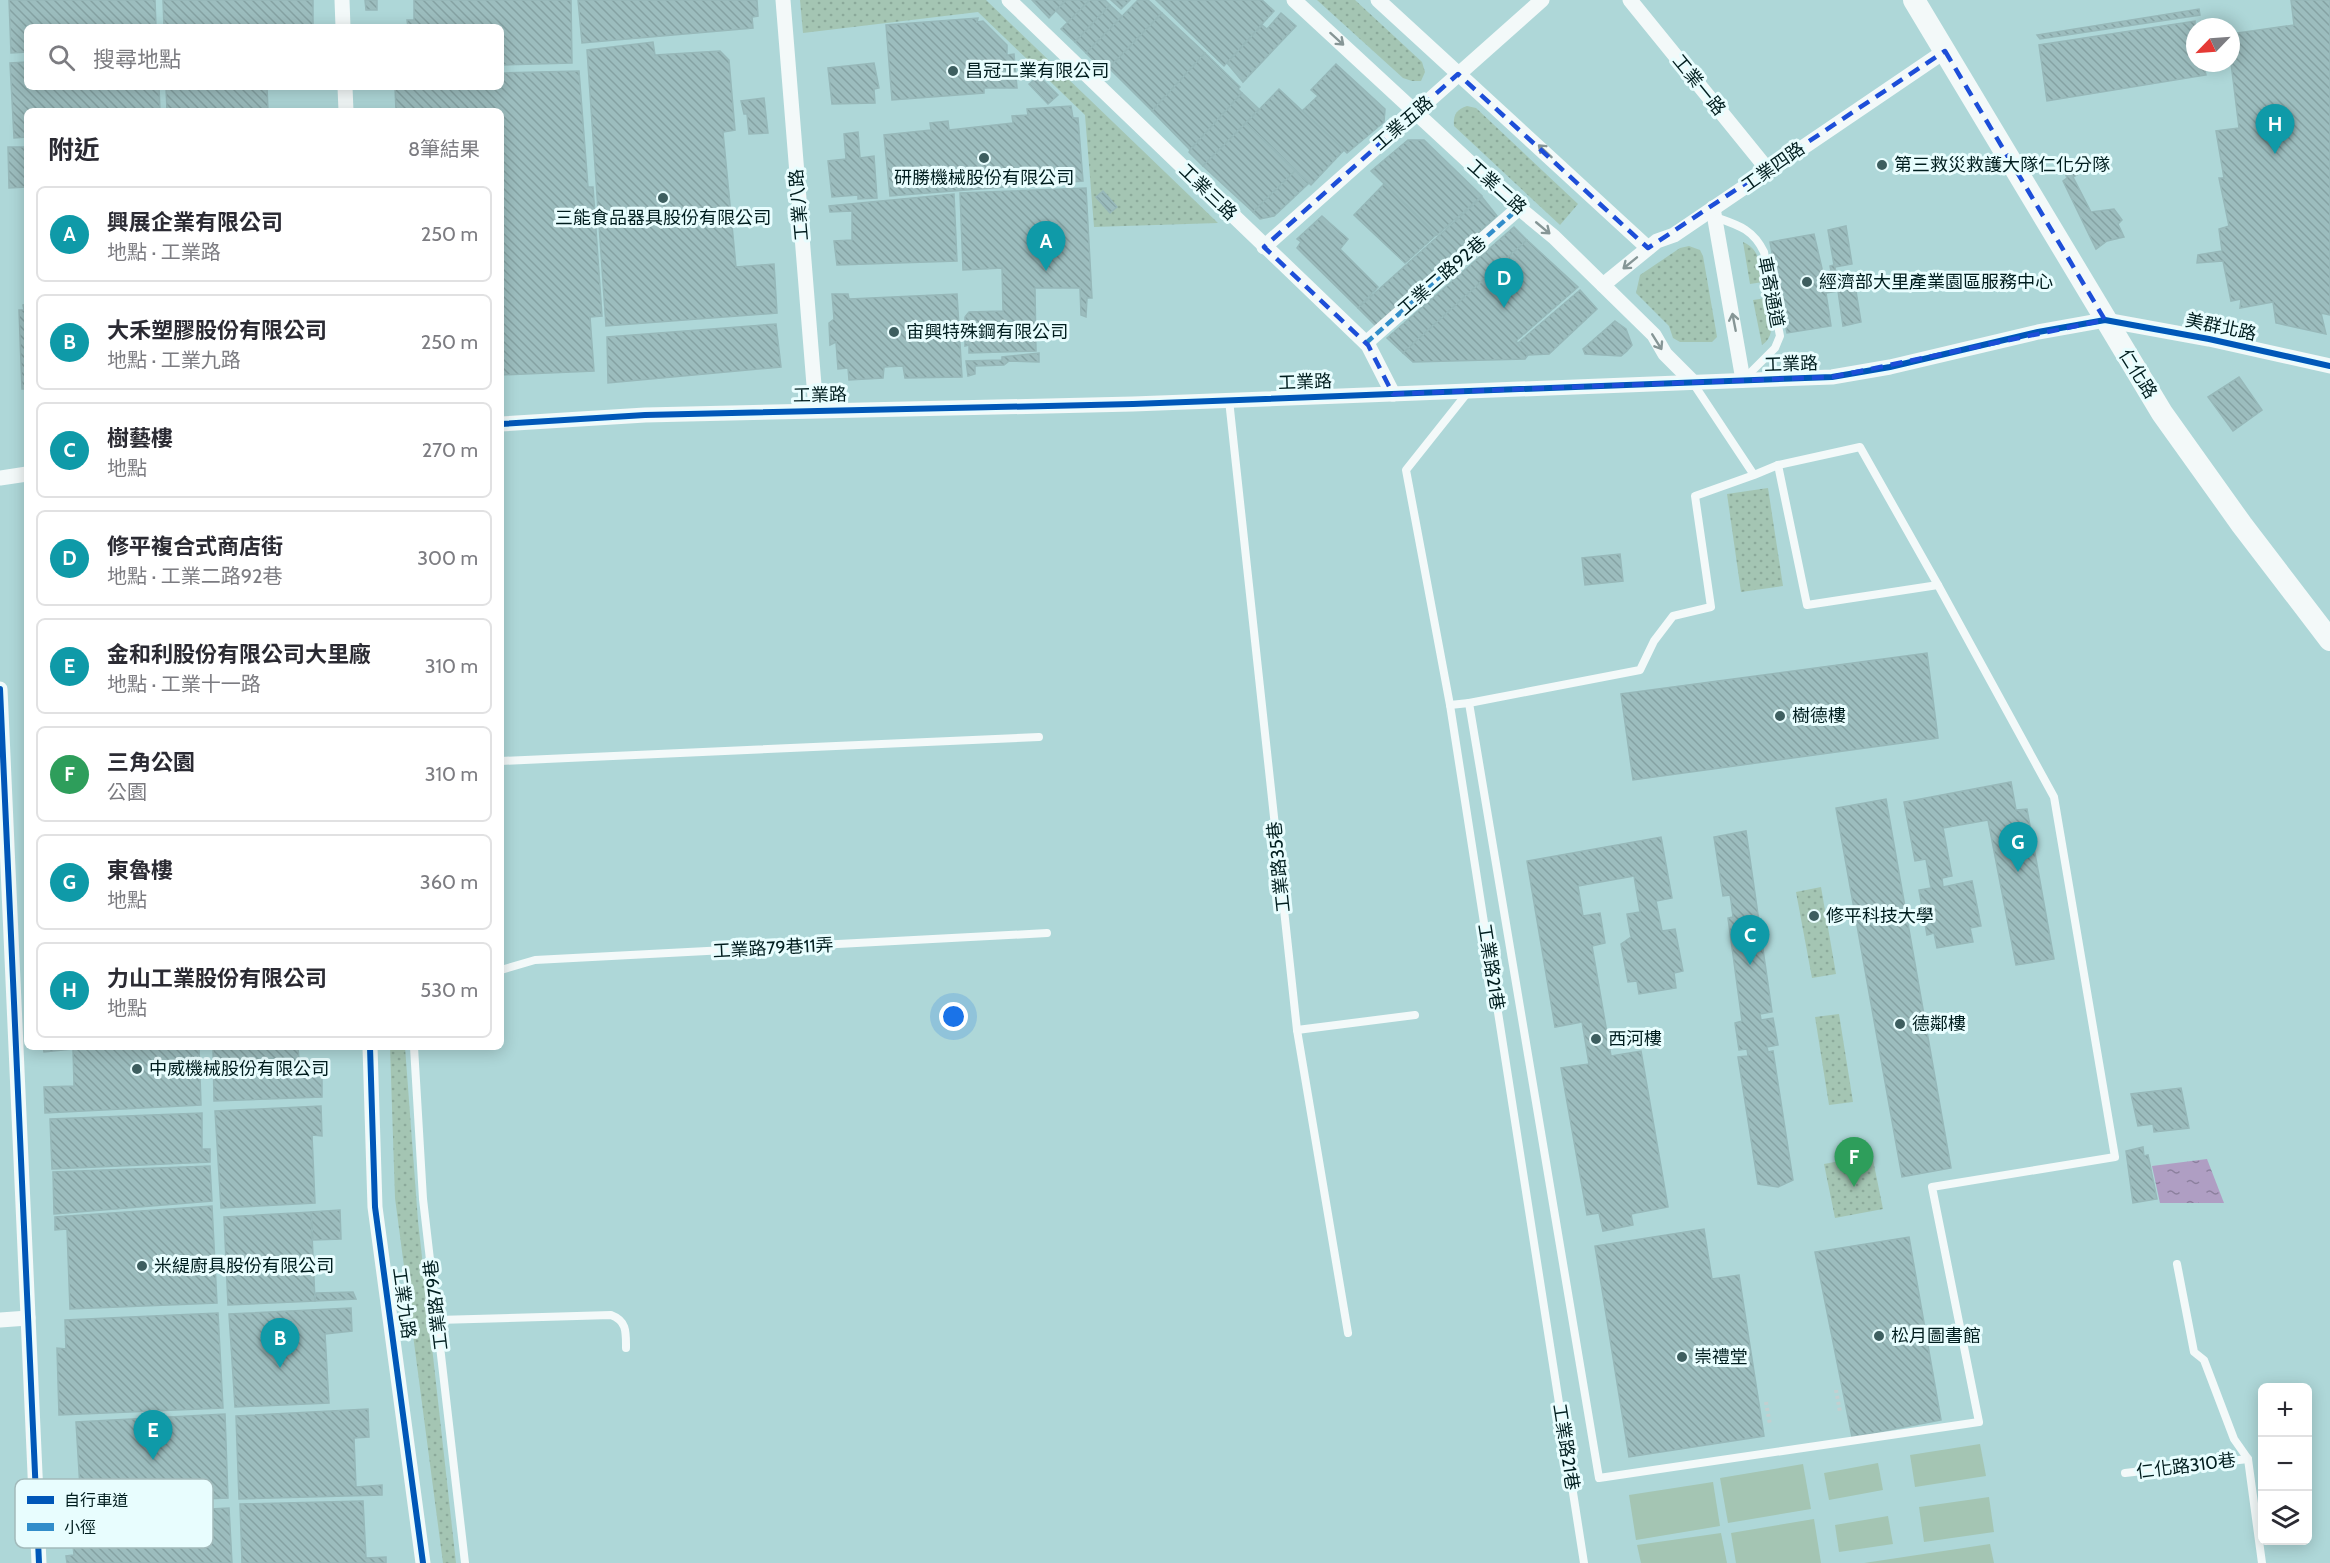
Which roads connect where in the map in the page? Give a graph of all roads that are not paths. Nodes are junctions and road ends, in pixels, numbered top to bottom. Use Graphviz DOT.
graph roads {
  1 [pos="342,0"];
  2 [pos="783,0"];
  3 [pos="1009,0"];
  4 [pos="1294,0"];
  5 [pos="1378,0"];
  6 [pos="1542,0"];
  7 [pos="1630,0"];
  8 [pos="1914,0"];
  9 [pos="343,24"];
  10 [pos="1946,51"];
  11 [pos="1458,74"];
  12 [pos="345,90"];
  13 [pos="346,108"];
  14 [pos="1416,112"];
  15 [pos="1768,170"];
  16 [pos="1519,208"];
  17 [pos="1714,212"];
  18 [pos="1264,247"];
  19 [pos="1648,248"];
  20 [pos="1603,285"];
  21 [pos="2105,320"];
  22 [pos="1366,343"];
  23 [pos="2330,366"];
  24 [pos="1743,380"];
  25 [pos="1693,382"];
  26 [pos="1468,392"];
  27 [pos="1394,394"];
  28 [pos="1229,400"];
  29 [pos="816,410"];
  30 [pos="504,424"];
  31 [pos="1778,465"];
  32 [pos="24,474"];
  33 [pos="1754,475"];
  34 [pos="0,478"];
  35 [pos="1938,585"];
  36 [pos="2330,640"];
  37 [pos="0,689"];
  38 [pos="1469,703"];
  39 [pos="1450,705"];
  40 [pos="1039,736"];
  41 [pos="504,761"];
  42 [pos="1047,933"];
  43 [pos="504,969"];
  44 [pos="1415,1015"];
  45 [pos="1297,1030"];
  46 [pos="370,1050"];
  47 [pos="414,1050"];
  48 [pos="2177,1264"];
  49 [pos="28,1318"];
  50 [pos="0,1320"];
  51 [pos="437,1320"];
  52 [pos="1348,1333"];
  53 [pos="626,1348"];
  54 [pos="2248,1459"];
  55 [pos="2125,1473"];
  56 [pos="35,1479"];
  57 [pos="38,1548"];
  58 [pos="39,1563"];
  59 [pos="423,1563"];
  60 [pos="465,1563"];
  61 [pos="1584,1563"];
  62 [pos="2262,1563"];
  1 -- 9 [label="street"];
  2 -- 29 [label="street, 工業八路"];
  3 -- 18 [label="street, 工業三路"];
  4 -- 14 [label="street, 工業二路, one-way"];
  5 -- 11 [label="street"];
  6 -- 11 [label="street, 工業五路"];
  7 -- 15 [label="street, 工業一路"];
  8 -- 10 [label="main road, 仁化路"];
  10 -- 15 [label="street, 工業四路"];
  10 -- 21 [label="main road, 仁化路"];
  11 -- 14 [label="street, 工業五路"];
  19 -- 11 [label="street, one-way"];
  12 -- 13 [label="street"];
  14 -- 16 [label="street, 工業二路"];
  14 -- 18 [label="street, 工業五路"];
  15 -- 17 [label="street, 工業四路"];
  16 -- 20 [label="street, 工業二路, one-way"];
  16 -- 22 [label="street, 工業二路92巷"];
  17 -- 19 [label="street, 工業四路"];
  24 -- 17 [label="street, one-way"];
  17 -- 24 [label="lane, 車寄通道"];
  18 -- 22 [label="street, 工業三路"];
  19 -- 20 [label="street, 工業四路, one-way"];
  20 -- 25 [label="street, 工業二路, one-way"];
  21 -- 23 [label="street, 美群北路"];
  21 -- 24 [label="street, 工業路"];
  21 -- 36 [label="main road, 仁化路"];
  22 -- 27 [label="street, 工業三路"];
  24 -- 25 [label="street, 工業路"];
  25 -- 26 [label="street, 工業路"];
  25 -- 33 [label="lane"];
  26 -- 27 [label="street, 工業路"];
  26 -- 39 [label="lane, 工業路21巷"];
  27 -- 28 [label="street, 工業路"];
  28 -- 29 [label="street, 工業路"];
  28 -- 45 [label="lane, 工業路35巷"];
  29 -- 30 [label="street, 工業路"];
  31 -- 33 [label="lane"];
  31 -- 35 [label="lane"];
  31 -- 35 [label="lane"];
  32 -- 34 [label="street"];
  33 -- 38 [label="lane"];
  35 -- 38 [label="lane"];
  37 -- 49 [label="street"];
  38 -- 39 [label="lane"];
  39 -- 61 [label="lane, 工業路21巷"];
  40 -- 41 [label="lane"];
  42 -- 43 [label="lane, 工業路79巷11弄"];
  44 -- 45 [label="lane"];
  45 -- 52 [label="lane, 工業路35巷"];
  46 -- 59 [label="street, 工業九路"];
  47 -- 51 [label="lane, 工業路79巷"];
  48 -- 54 [label="lane, 仁化路310巷"];
  49 -- 50 [label="street"];
  49 -- 56 [label="street"];
  51 -- 53 [label="lane"];
  51 -- 60 [label="lane, 工業路79巷"];
  54 -- 55 [label="lane, 仁化路310巷"];
  54 -- 62 [label="lane, 仁化路310巷"];
  57 -- 58 [label="street"];
}
